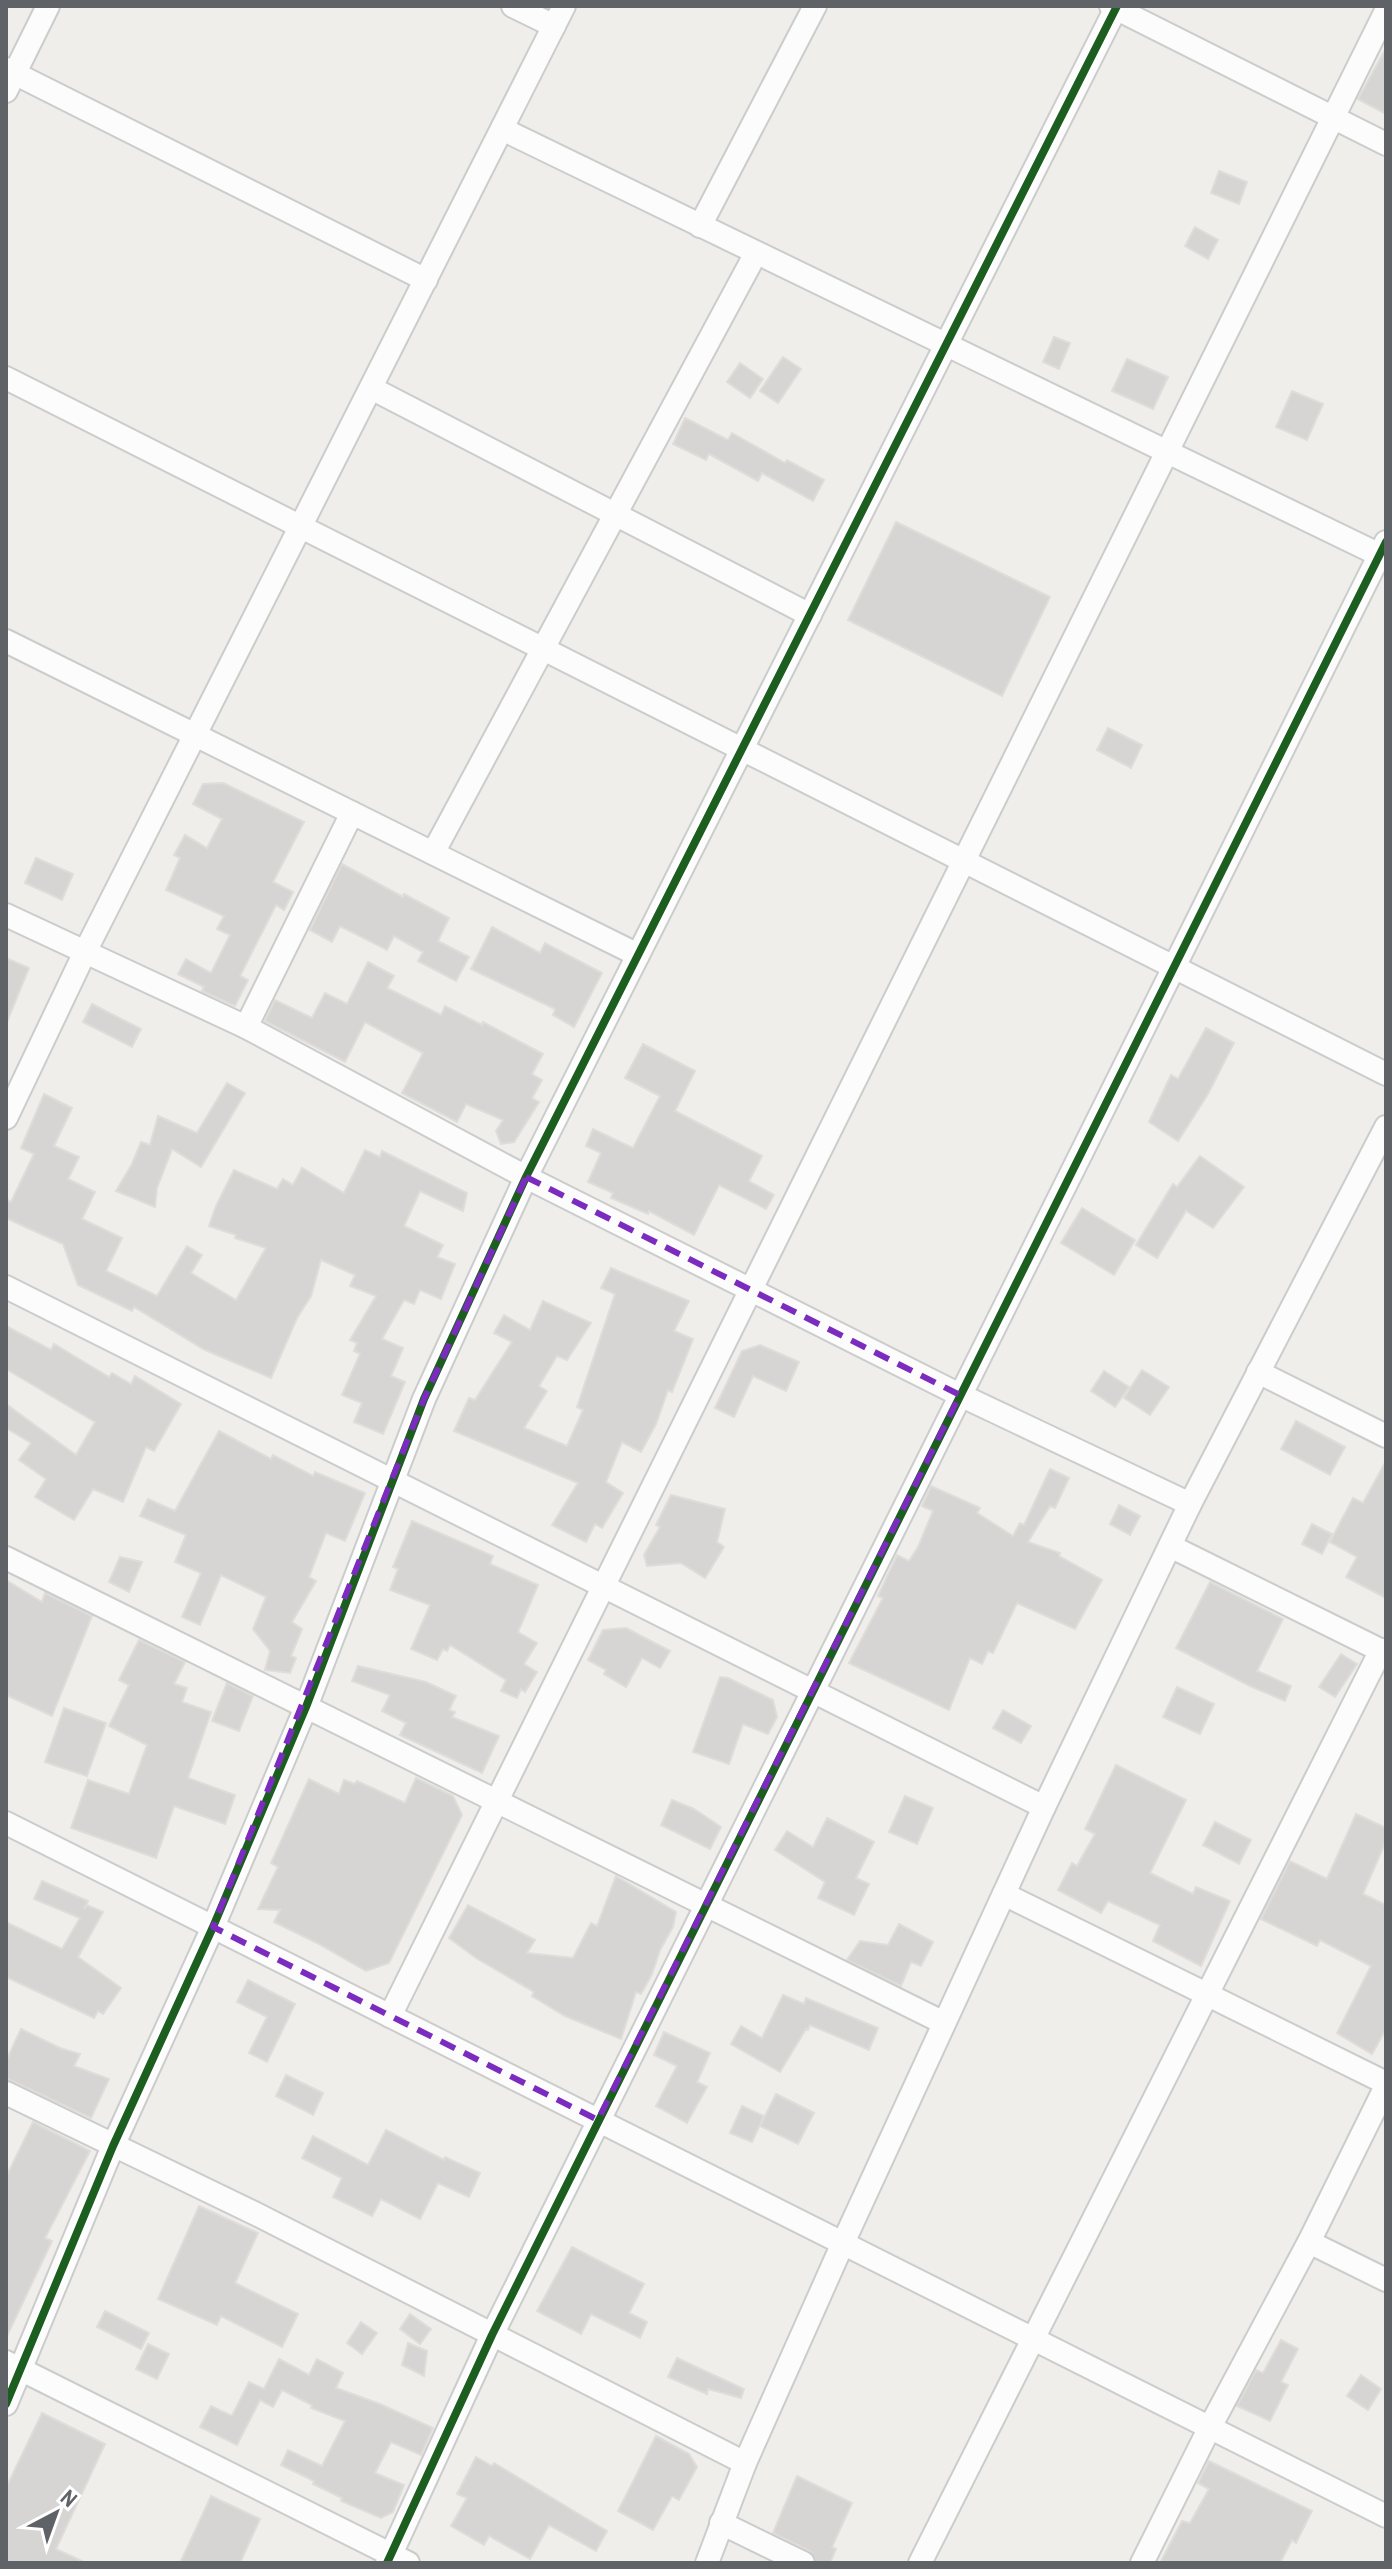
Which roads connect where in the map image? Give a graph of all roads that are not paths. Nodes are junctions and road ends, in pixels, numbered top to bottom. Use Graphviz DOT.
graph roads {
  1 [pos="48,6"];
  2 [pos="513,6"];
  3 [pos="815,6"];
  4 [pos="1115,7"];
  5 [pos="1386,11"];
  6 [pos="559,16"];
  7 [pos="9,78"];
  8 [pos="1333,118"];
  9 [pos="502,129"];
  10 [pos="1386,144"];
  11 [pos="700,226"];
  12 [pos="756,253"];
  13 [pos="426,280"];
  14 [pos="946,345"];
  15 [pos="6,378"];
  16 [pos="371,388"];
  17 [pos="1167,452"];
  18 [pos="615,515"];
  19 [pos="300,526"];
  20 [pos="1384,552"];
  21 [pos="810,615"];
  22 [pos="6,641"];
  23 [pos="543,648"];
  24 [pos="195,735"];
  25 [pos="742,749"];
  26 [pos="352,813"];
  27 [pos="433,853"];
  28 [pos="964,861"];
  29 [pos="6,915"];
  30 [pos="86,950"];
  31 [pos="638,955"];
  32 [pos="1174,967"];
  33 [pos="246,1027"];
  34 [pos="1386,1074"];
  35 [pos="6,1118"];
  36 [pos="1386,1127"];
  37 [pos="526,1177"];
  38 [pos="6,1287"];
  39 [pos="750,1290"];
  40 [pos="1258,1372"];
  41 [pos="960,1395"];
  42 [pos="1386,1436"];
  43 [pos="393,1480"];
  44 [pos="1190,1504"];
  45 [pos="1170,1546"];
  46 [pos="6,1558"];
  47 [pos="604,1586"];
  48 [pos="1384,1652"];
  49 [pos="813,1691"];
  50 [pos="306,1707"];
  51 [pos="497,1801"];
  52 [pos="1044,1807"];
  53 [pos="6,1823"];
  54 [pos="1004,1894"];
  55 [pos="706,1905"];
  56 [pos="213,1927"];
  57 [pos="1207,1994"];
  58 [pos="390,2016"];
  59 [pos="944,2023"];
  60 [pos="1386,2085"];
  61 [pos="6,2093"];
  62 [pos="598,2120"];
  63 [pos="113,2146"];
  64 [pos="1309,2242"];
  65 [pos="843,2243"];
  66 [pos="1386,2280"];
  67 [pos="492,2335"];
  68 [pos="1033,2339"];
  69 [pos="13,2365"];
  70 [pos="6,2404"];
  71 [pos="1210,2427"];
  72 [pos="745,2463"];
  73 [pos="1386,2516"];
  74 [pos="721,2523"];
  75 [pos="395,2560"];
  76 [pos="707,2563"];
  77 [pos="803,2563"];
  78 [pos="920,2563"];
  79 [pos="1142,2563"];
  1 -- 7 [label="street"];
  2 -- 6 [label="street"];
  3 -- 11 [label="street"];
  4 -- 8 [label="street"];
  4 -- 14 [label="street"];
  5 -- 8 [label="street"];
  6 -- 9 [label="street"];
  7 -- 13 [label="street"];
  8 -- 10 [label="street"];
  8 -- 17 [label="street"];
  9 -- 11 [label="street"];
  9 -- 13 [label="street"];
  11 -- 12 [label="street"];
  12 -- 14 [label="street"];
  12 -- 18 [label="street"];
  13 -- 16 [label="street"];
  14 -- 17 [label="street"];
  14 -- 21 [label="street"];
  15 -- 19 [label="street"];
  16 -- 18 [label="street"];
  16 -- 19 [label="street"];
  17 -- 20 [label="street"];
  17 -- 28 [label="street"];
  18 -- 21 [label="street"];
  18 -- 23 [label="street"];
  19 -- 23 [label="street"];
  19 -- 24 [label="street"];
  20 -- 32 [label="street"];
  21 -- 25 [label="street"];
  22 -- 24 [label="street"];
  23 -- 25 [label="street"];
  23 -- 27 [label="street"];
  24 -- 26 [label="street"];
  24 -- 30 [label="street"];
  25 -- 28 [label="street"];
  25 -- 31 [label="street"];
  26 -- 27 [label="street"];
  26 -- 33 [label="street"];
  27 -- 31 [label="street"];
  28 -- 32 [label="street"];
  28 -- 39 [label="street"];
  29 -- 30 [label="street"];
  30 -- 33 [label="street"];
  30 -- 35 [label="street"];
  31 -- 37 [label="street"];
  32 -- 34 [label="street"];
  32 -- 41 [label="street"];
  33 -- 37 [label="street"];
  36 -- 40 [label="street"];
  37 -- 39 [label="street"];
  37 -- 43 [label="street"];
  38 -- 43 [label="street"];
  39 -- 41 [label="street"];
  39 -- 47 [label="street"];
  40 -- 42 [label="street"];
  40 -- 44 [label="street"];
  41 -- 44 [label="street"];
  41 -- 49 [label="street"];
  43 -- 47 [label="street"];
  43 -- 50 [label="street"];
  44 -- 45 [label="street"];
  45 -- 48 [label="street"];
  45 -- 52 [label="street"];
  46 -- 50 [label="street"];
  47 -- 49 [label="street"];
  47 -- 51 [label="street"];
  48 -- 57 [label="street"];
  49 -- 52 [label="street"];
  49 -- 55 [label="street"];
  50 -- 51 [label="street"];
  50 -- 56 [label="street"];
  51 -- 55 [label="street"];
  51 -- 58 [label="street"];
  52 -- 54 [label="street"];
  53 -- 56 [label="street"];
  54 -- 57 [label="street"];
  54 -- 59 [label="street"];
  55 -- 59 [label="street"];
  55 -- 62 [label="street"];
  56 -- 58 [label="street"];
  56 -- 63 [label="street"];
  57 -- 60 [label="street"];
  57 -- 68 [label="street"];
  58 -- 62 [label="street"];
  59 -- 65 [label="street"];
  60 -- 64 [label="street"];
  61 -- 63 [label="street"];
  62 -- 65 [label="street"];
  62 -- 67 [label="street"];
  63 -- 67 [label="street"];
  63 -- 69 [label="street"];
  64 -- 66 [label="street"];
  64 -- 71 [label="street"];
  65 -- 68 [label="street"];
  65 -- 72 [label="street"];
  67 -- 72 [label="street"];
  67 -- 75 [label="street"];
  68 -- 71 [label="street"];
  68 -- 78 [label="street"];
  69 -- 70 [label="street"];
  69 -- 75 [label="street"];
  71 -- 73 [label="street"];
  71 -- 79 [label="street"];
  72 -- 74 [label="street"];
  74 -- 76 [label="street"];
  74 -- 77 [label="street"];
}
